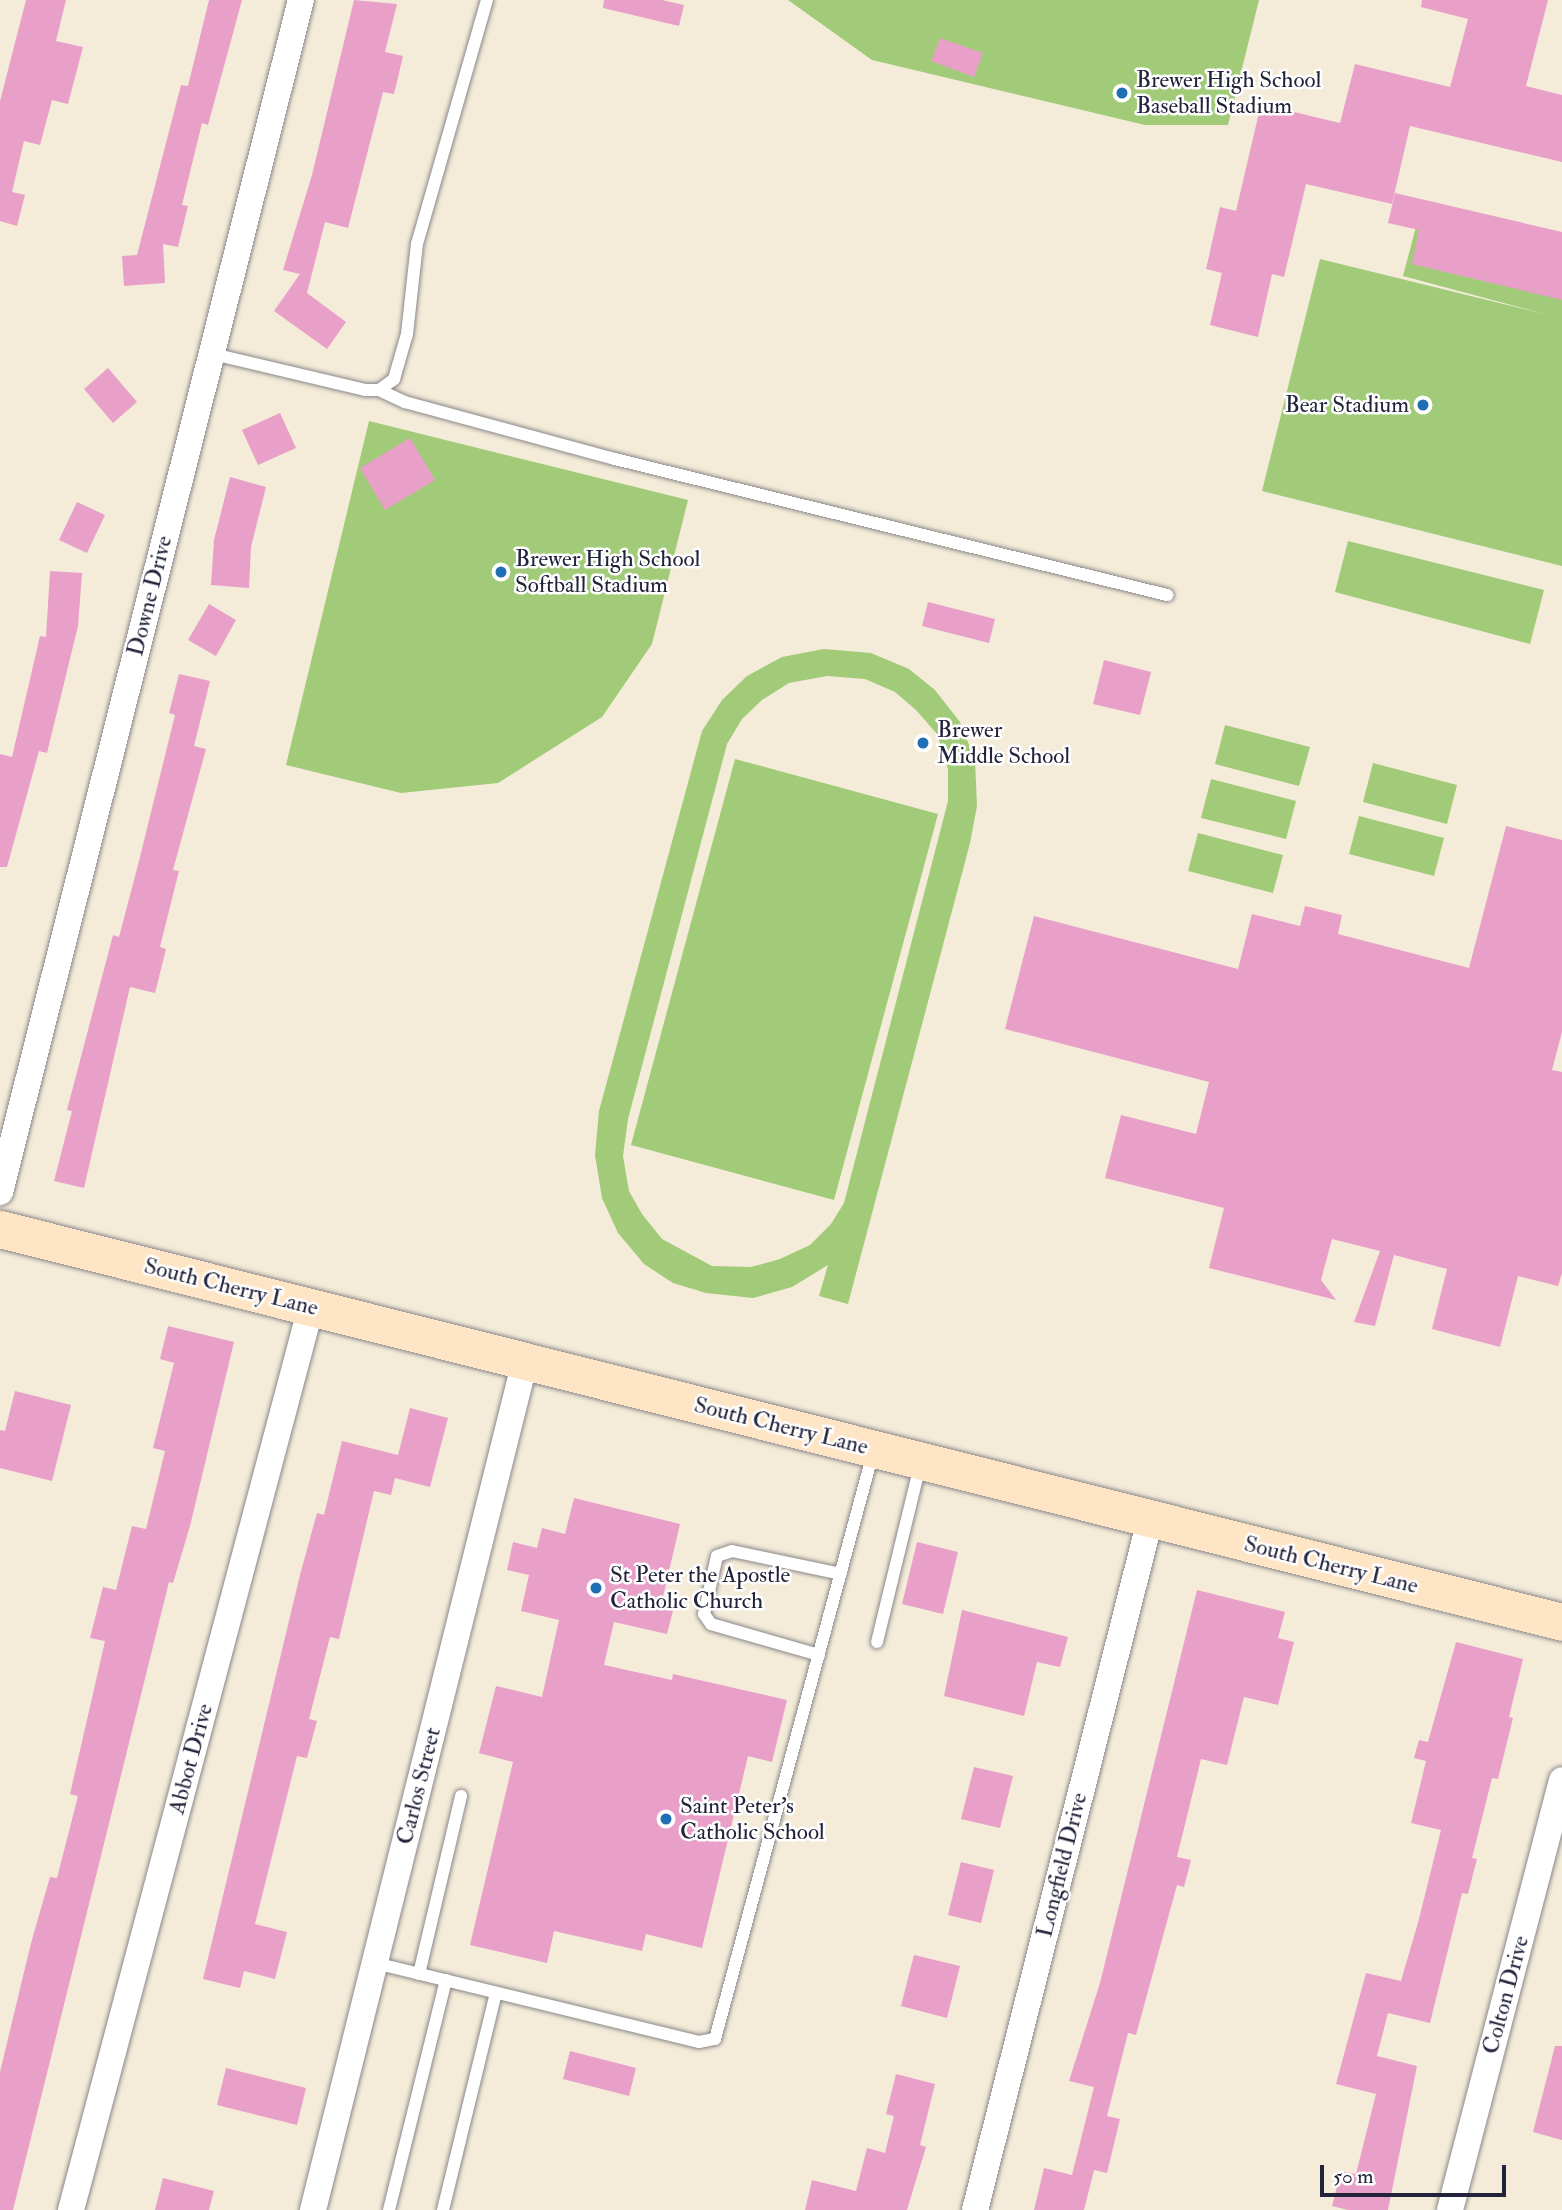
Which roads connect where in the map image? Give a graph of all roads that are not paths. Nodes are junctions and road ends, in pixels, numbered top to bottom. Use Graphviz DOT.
graph roads {
  1 [pos="301,0"];
  2 [pos="487,0"];
  3 [pos="213,354"];
  4 [pos="379,390"];
  5 [pos="1167,595"];
  6 [pos="0,1192"];
  7 [pos="0,1229"];
  8 [pos="311,1307"];
  9 [pos="525,1361"];
  10 [pos="874,1450"];
  11 [pos="921,1461"];
  12 [pos="1150,1520"];
  13 [pos="841,1574"];
  14 [pos="1562,1622"];
  15 [pos="877,1642"];
  16 [pos="819,1655"];
  17 [pos="1562,1780"];
  18 [pos="461,1796"];
  19 [pos="375,1963"];
  20 [pos="419,1974"];
  21 [pos="446,1980"];
  22 [pos="496,1993"];
  23 [pos="71,2210"];
  24 [pos="313,2210"];
  25 [pos="389,2210"];
  26 [pos="443,2210"];
  27 [pos="975,2210"];
  28 [pos="1450,2210"];
  1 -- 3 [label="street, Downe Drive"];
  2 -- 4 [label="lane"];
  3 -- 4 [label="lane"];
  3 -- 6 [label="street, Downe Drive"];
  4 -- 5 [label="lane"];
  7 -- 8 [label="street, South Cherry Lane"];
  8 -- 9 [label="street, South Cherry Lane"];
  8 -- 23 [label="street, Abbot Drive"];
  9 -- 10 [label="street, South Cherry Lane"];
  9 -- 19 [label="street, Carlos Street"];
  10 -- 11 [label="street, South Cherry Lane"];
  10 -- 13 [label="lane"];
  11 -- 12 [label="street, South Cherry Lane"];
  11 -- 15 [label="lane"];
  12 -- 14 [label="street, South Cherry Lane"];
  12 -- 27 [label="street, Longfield Drive"];
  13 -- 16 [label="lane"];
  13 -- 16 [label="lane"];
  16 -- 22 [label="lane"];
  17 -- 28 [label="street, Colton Drive"];
  18 -- 20 [label="lane"];
  19 -- 20 [label="lane"];
  19 -- 24 [label="street, Carlos Street"];
  20 -- 21 [label="lane"];
  21 -- 22 [label="lane"];
  21 -- 25 [label="lane"];
  22 -- 26 [label="lane"];
}
